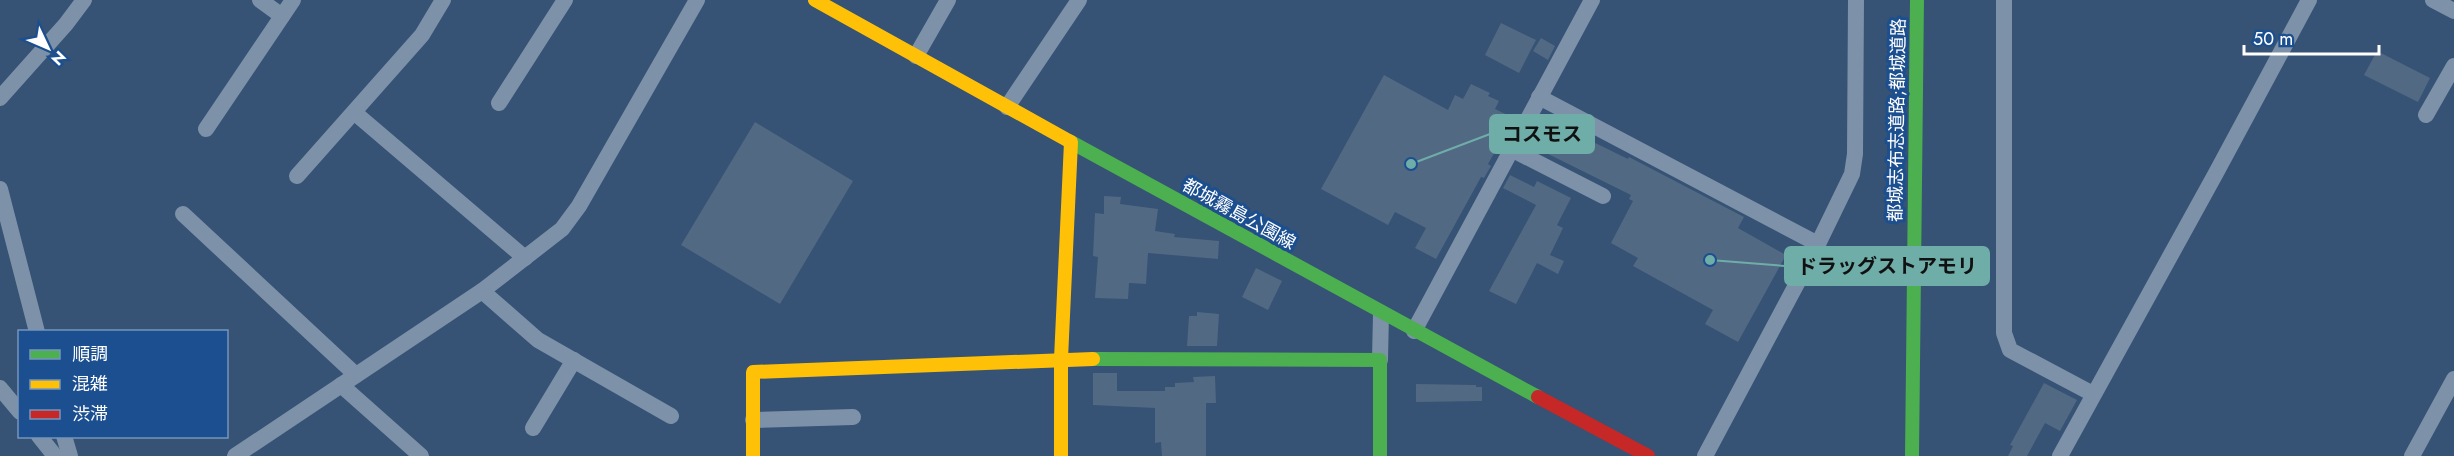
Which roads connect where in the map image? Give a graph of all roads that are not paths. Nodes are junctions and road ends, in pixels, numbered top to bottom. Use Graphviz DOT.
graph roads {
  1 [pos="84,0"];
  2 [pos="261,0"];
  3 [pos="293,0"];
  4 [pos="443,0"];
  5 [pos="565,0"];
  6 [pos="697,0"];
  7 [pos="815,0"];
  8 [pos="948,0"];
  9 [pos="1079,0"];
  10 [pos="1592,0"];
  11 [pos="1856,0"];
  12 [pos="1917,0"];
  13 [pos="2004,0"];
  14 [pos="2309,0"];
  15 [pos="2433,0"];
  16 [pos="2454,11"];
  17 [pos="282,16"];
  18 [pos="916,56"];
  19 [pos="2454,66"];
  20 [pos="1539,97"];
  21 [pos="0,98"];
  22 [pos="499,103"];
  23 [pos="1007,107"];
  24 [pos="355,113"];
  25 [pos="2426,115"];
  26 [pos="206,129"];
  27 [pos="1071,142"];
  28 [pos="1511,149"];
  29 [pos="297,176"];
  30 [pos="0,189"];
  31 [pos="1603,196"];
  32 [pos="183,214"];
  33 [pos="1818,244"];
  34 [pos="525,258"];
  35 [pos="482,291"];
  36 [pos="1381,314"];
  37 [pos="36,330"];
  38 [pos="1414,331"];
  39 [pos="1061,359"];
  40 [pos="574,360"];
  41 [pos="1380,360"];
  42 [pos="357,375"];
  43 [pos="2454,379"];
  44 [pos="341,385"];
  45 [pos="0,388"];
  46 [pos="2093,394"];
  47 [pos="18,410"];
  48 [pos="671,416"];
  49 [pos="853,417"];
  50 [pos="753,420"];
  51 [pos="533,428"];
  52 [pos="41,438"];
  53 [pos="65,438"];
  54 [pos="55,456"];
  55 [pos="70,456"];
  56 [pos="235,456"];
  57 [pos="421,456"];
  58 [pos="753,456"];
  59 [pos="1061,456"];
  60 [pos="1380,456"];
  61 [pos="1648,456"];
  62 [pos="1705,456"];
  63 [pos="1912,456"];
  64 [pos="2060,456"];
  65 [pos="2412,456"];
  1 -- 21 [label="street"];
  2 -- 17 [label="street"];
  3 -- 17 [label="street"];
  4 -- 24 [label="street"];
  5 -- 22 [label="street"];
  6 -- 34 [label="street"];
  7 -- 18 [label="main road, 都城霧島公園線"];
  8 -- 18 [label="street"];
  9 -- 23 [label="street"];
  10 -- 20 [label="street"];
  11 -- 33 [label="street"];
  12 -- 63 [label="main road, 都城志布志道路;都城道路"];
  13 -- 46 [label="street"];
  14 -- 46 [label="street"];
  15 -- 16 [label="street"];
  17 -- 26 [label="street"];
  18 -- 23 [label="main road, 都城霧島公園線"];
  19 -- 25 [label="street"];
  20 -- 28 [label="street"];
  20 -- 33 [label="street"];
  23 -- 27 [label="main road, 都城霧島公園線"];
  24 -- 29 [label="street"];
  24 -- 34 [label="street"];
  27 -- 36 [label="main road, 都城霧島公園線"];
  27 -- 39 [label="main road"];
  28 -- 31 [label="street"];
  28 -- 38 [label="street"];
  30 -- 37 [label="street"];
  32 -- 42 [label="street"];
  33 -- 62 [label="street"];
  34 -- 35 [label="street"];
  35 -- 40 [label="street"];
  35 -- 42 [label="street"];
  36 -- 38 [label="main road, 都城霧島公園線"];
  36 -- 41 [label="street"];
  38 -- 61 [label="main road, 都城霧島公園線"];
  39 -- 41 [label="main road"];
  39 -- 50 [label="main road"];
  39 -- 59 [label="main road"];
  40 -- 48 [label="street"];
  40 -- 51 [label="street"];
  41 -- 60 [label="main road"];
  42 -- 44 [label="street"];
  43 -- 65 [label="street"];
  44 -- 56 [label="street"];
  44 -- 57 [label="street"];
  45 -- 47 [label="street"];
  46 -- 64 [label="street"];
  49 -- 50 [label="street"];
  50 -- 58 [label="main road"];
  52 -- 54 [label="street"];
  53 -- 55 [label="street"];
}
